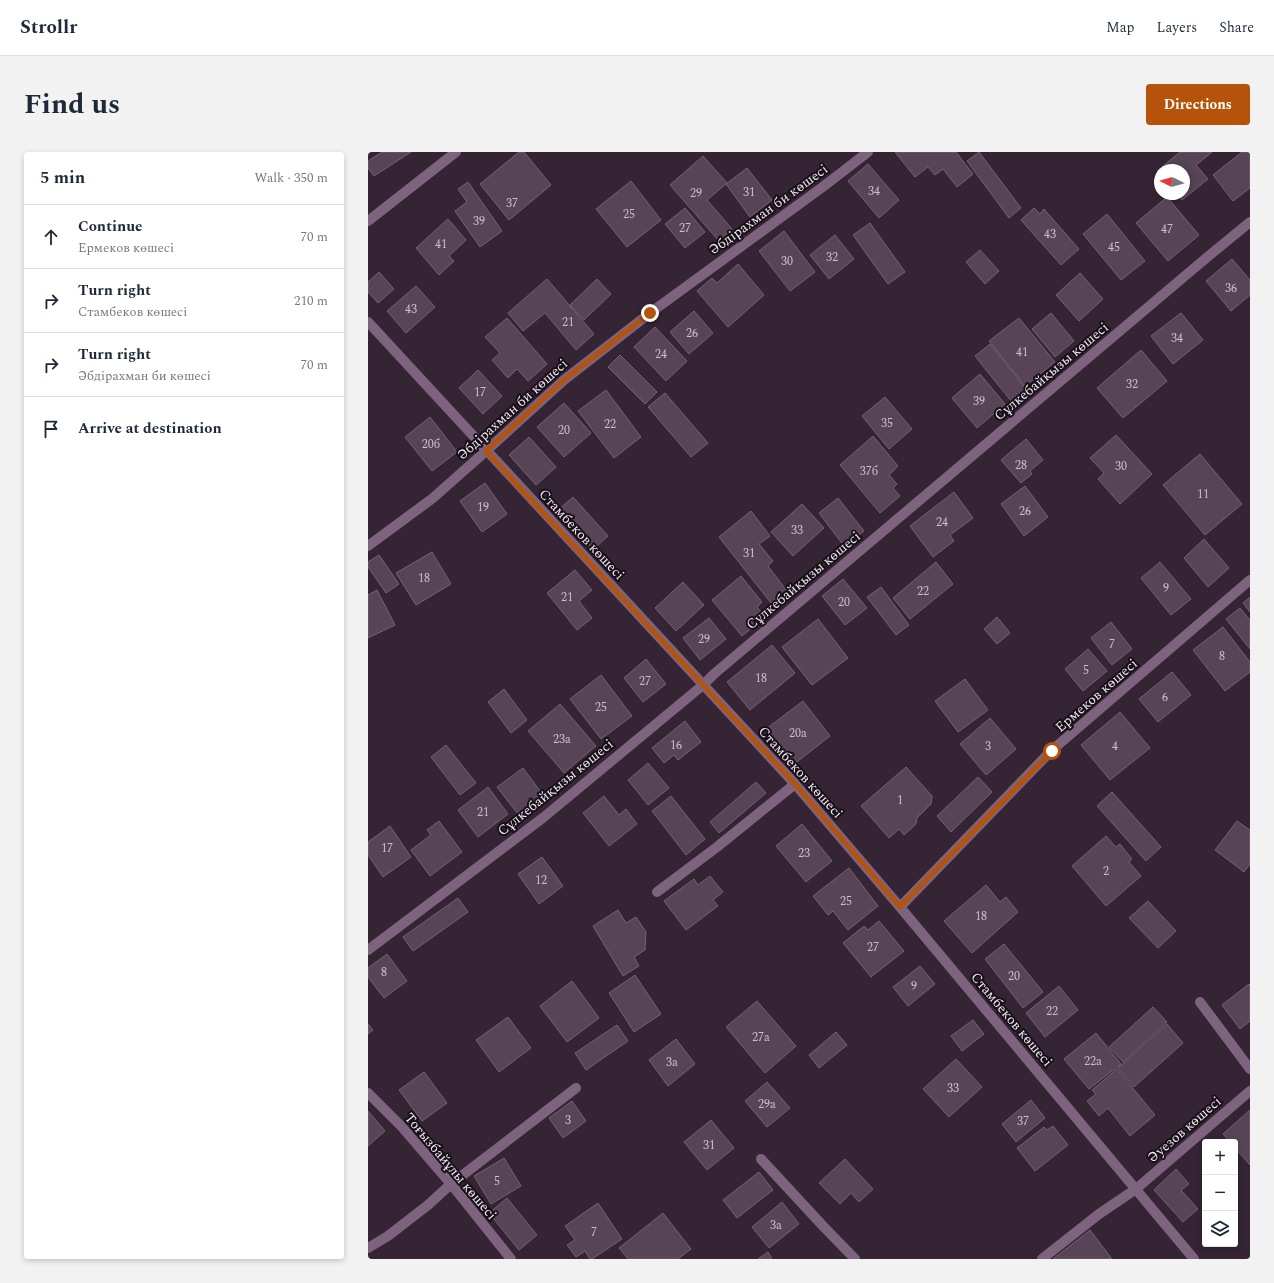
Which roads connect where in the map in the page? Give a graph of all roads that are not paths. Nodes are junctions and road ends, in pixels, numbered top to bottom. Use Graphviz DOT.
graph roads {
  1 [pos="456,152"];
  2 [pos="868,152"];
  3 [pos="368,221"];
  4 [pos="1250,222"];
  5 [pos="368,322"];
  6 [pos="486,451"];
  7 [pos="368,546"];
  8 [pos="1250,580"];
  9 [pos="703,685"];
  10 [pos="795,784"];
  11 [pos="656,892"];
  12 [pos="900,907"];
  13 [pos="368,950"];
  14 [pos="1200,1002"];
  15 [pos="1250,1069"];
  16 [pos="576,1088"];
  17 [pos="1250,1091"];
  18 [pos="368,1093"];
  19 [pos="761,1159"];
  20 [pos="451,1184"];
  21 [pos="1136,1189"];
  22 [pos="368,1248"];
  23 [pos="511,1259"];
  24 [pos="855,1259"];
  25 [pos="1042,1259"];
  26 [pos="1194,1259"];
  1 -- 3 [label="street"];
  2 -- 6 [label="street, Әбдірахман би көшесі"];
  4 -- 9 [label="street, Сұлкебайқызы көшесі"];
  5 -- 6 [label="street, Стамбеков көшесі"];
  6 -- 7 [label="street, Әбдірахман би көшесі"];
  6 -- 9 [label="street, Стамбеков көшесі"];
  8 -- 12 [label="street, Ермеков көшесі"];
  9 -- 10 [label="street, Стамбеков көшесі"];
  9 -- 13 [label="street, Сұлкебайқызы көшесі"];
  10 -- 11 [label="street"];
  10 -- 12 [label="street, Стамбеков көшесі"];
  12 -- 21 [label="street, Стамбеков көшесі"];
  14 -- 15 [label="street"];
  16 -- 20 [label="street"];
  17 -- 21 [label="street, Әуезов көшесі"];
  18 -- 20 [label="street, Тоғызбайұлы көшесі"];
  19 -- 24 [label="street"];
  20 -- 22 [label="street"];
  20 -- 23 [label="street, Тоғызбайұлы көшесі"];
  21 -- 25 [label="street, Әуезов көшесі"];
  21 -- 26 [label="street, Стамбеков көшесі"];
}
